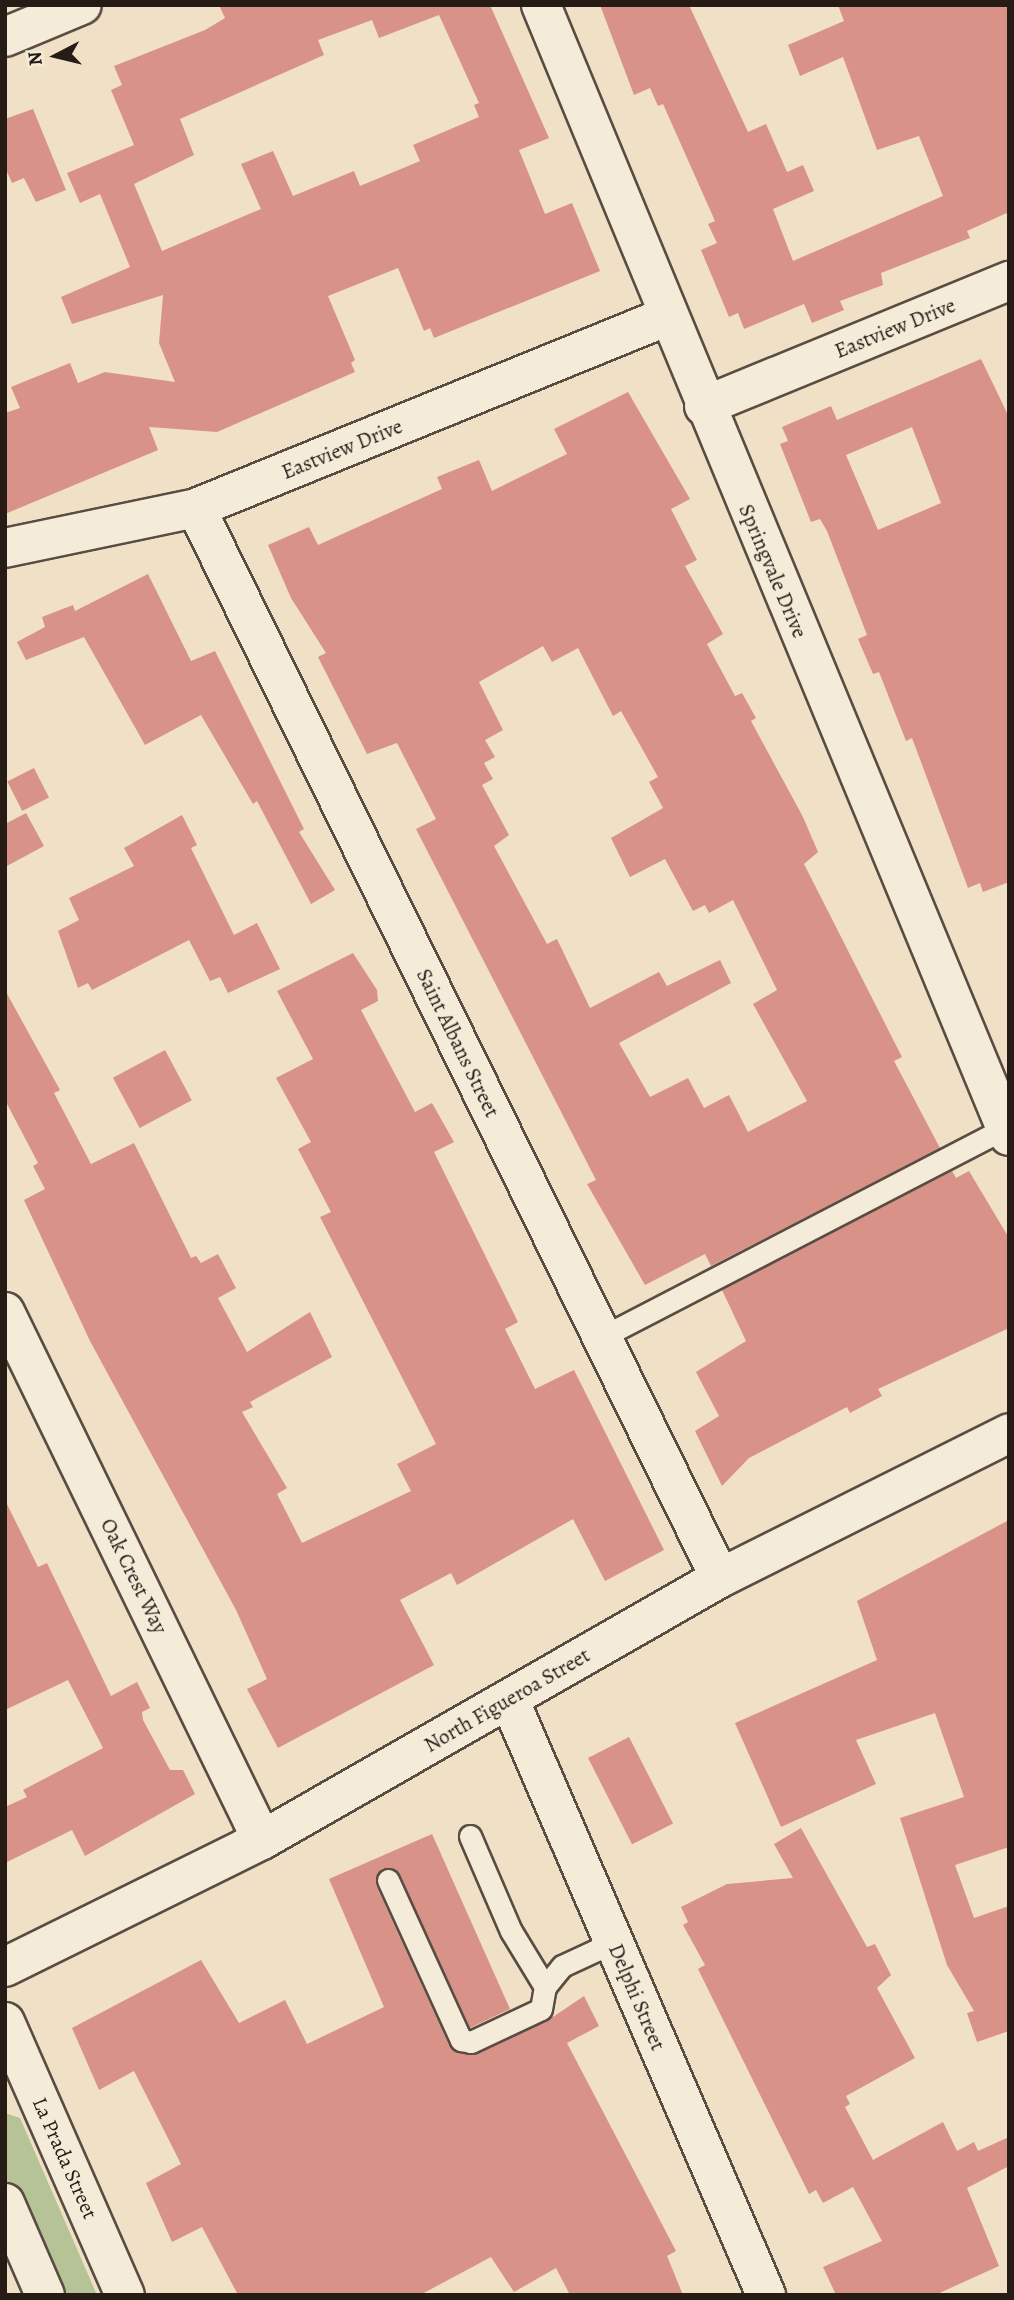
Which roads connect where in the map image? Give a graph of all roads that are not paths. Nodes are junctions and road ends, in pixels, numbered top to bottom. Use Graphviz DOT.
graph roads {
  1 [pos="82,5"];
  2 [pos="541,5"];
  3 [pos="5,37"];
  4 [pos="1009,281"];
  5 [pos="668,316"];
  6 [pos="704,406"];
  7 [pos="196,508"];
  8 [pos="5,548"];
  9 [pos="1007,1132"];
  10 [pos="5,1312"];
  11 [pos="602,1336"];
  12 [pos="1009,1433"];
  13 [pos="720,1578"];
  14 [pos="509,1699"];
  15 [pos="470,1836"];
  16 [pos="262,1840"];
  17 [pos="388,1880"];
  18 [pos="614,1942"];
  19 [pos="5,1966"];
  20 [pos="545,1987"];
  21 [pos="5,2022"];
  22 [pos="5,2203"];
  23 [pos="45,2295"];
  24 [pos="125,2295"];
  25 [pos="766,2295"];
  1 -- 3 [label="street"];
  2 -- 5 [label="street, Springvale Drive"];
  4 -- 6 [label="street, Eastview Drive"];
  5 -- 6 [label="street, Springvale Drive"];
  5 -- 7 [label="street, Eastview Drive"];
  6 -- 9 [label="street, Springvale Drive"];
  7 -- 8 [label="street, Eastview Drive"];
  7 -- 11 [label="street, Saint Albans Street"];
  9 -- 11 [label="lane"];
  10 -- 16 [label="street, Oak Crest Way"];
  11 -- 13 [label="street, Saint Albans Street"];
  12 -- 13 [label="street, North Figueroa Street"];
  13 -- 14 [label="street, North Figueroa Street"];
  14 -- 16 [label="street, North Figueroa Street"];
  14 -- 18 [label="street, Delphi Street"];
  15 -- 20 [label="lane"];
  16 -- 19 [label="street, North Figueroa Street"];
  17 -- 20 [label="lane"];
  18 -- 20 [label="lane"];
  18 -- 25 [label="street, Delphi Street"];
  21 -- 24 [label="street, La Prada Street"];
  22 -- 23 [label="street"];
}
